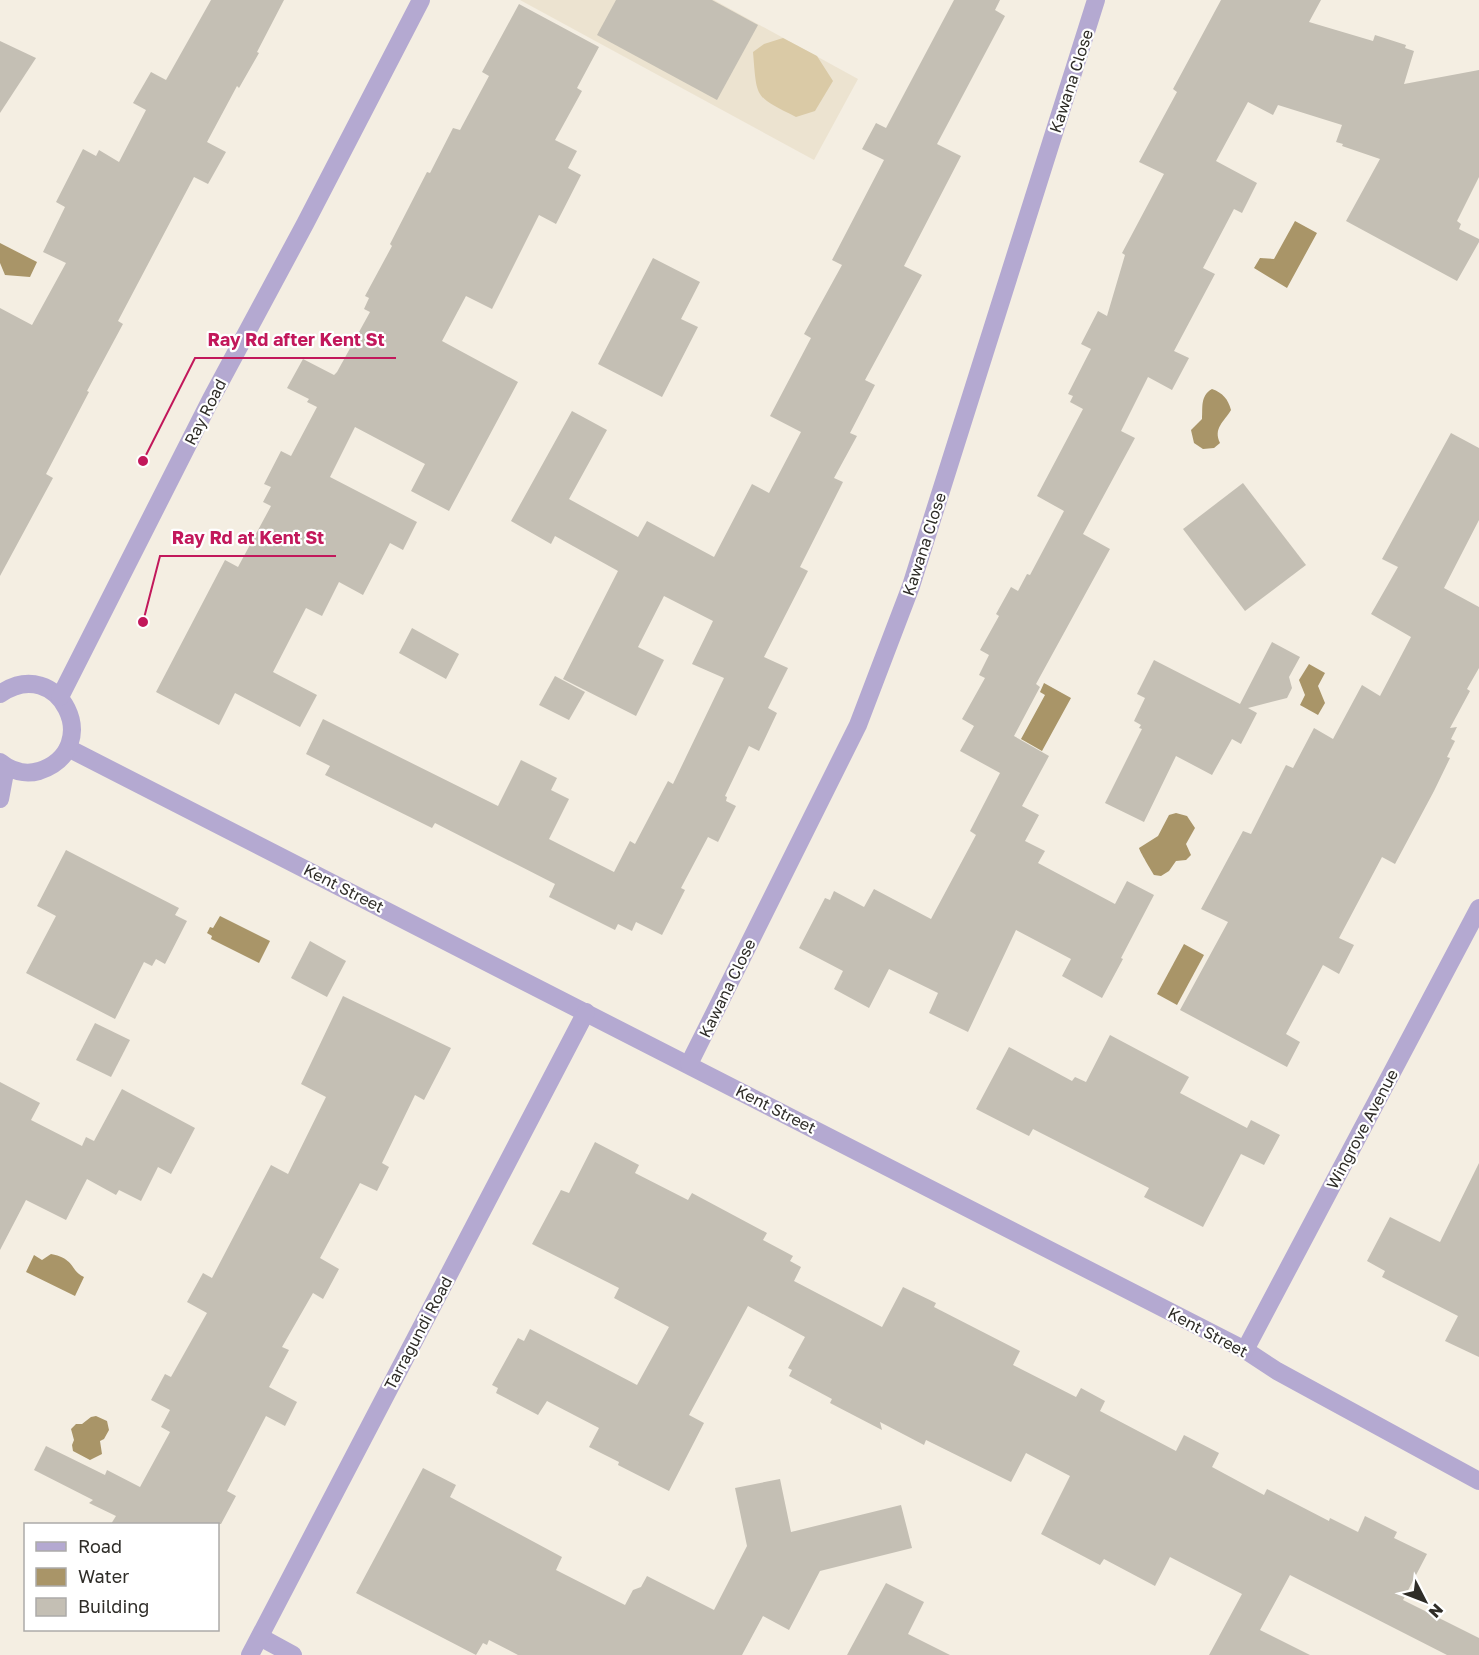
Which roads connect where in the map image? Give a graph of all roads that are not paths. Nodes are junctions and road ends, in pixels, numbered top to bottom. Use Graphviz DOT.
graph roads {
  1 [pos="421,0"];
  2 [pos="1096,0"];
  3 [pos="0,694"];
  4 [pos="60,697"];
  5 [pos="68,748"];
  6 [pos="3,765"];
  7 [pos="0,799"];
  8 [pos="1479,908"];
  9 [pos="586,1012"];
  10 [pos="689,1064"];
  11 [pos="1245,1350"];
  12 [pos="1479,1481"];
  13 [pos="260,1637"];
  14 [pos="250,1655"];
  15 [pos="293,1655"];
  1 -- 4 [label="street, Ray Road"];
  2 -- 10 [label="street, Kawana Close"];
  3 -- 4 [label="street"];
  4 -- 5 [label="street"];
  5 -- 6 [label="street"];
  5 -- 9 [label="street, Kent Street"];
  6 -- 7 [label="street"];
  8 -- 11 [label="street, Wingrove Avenue"];
  9 -- 10 [label="street, Kent Street"];
  9 -- 13 [label="street, Tarragundi Road"];
  10 -- 11 [label="street, Kent Street"];
  11 -- 12 [label="street, Kent Street"];
  13 -- 14 [label="street, Tarragundi Road"];
  13 -- 15 [label="street"];
}
